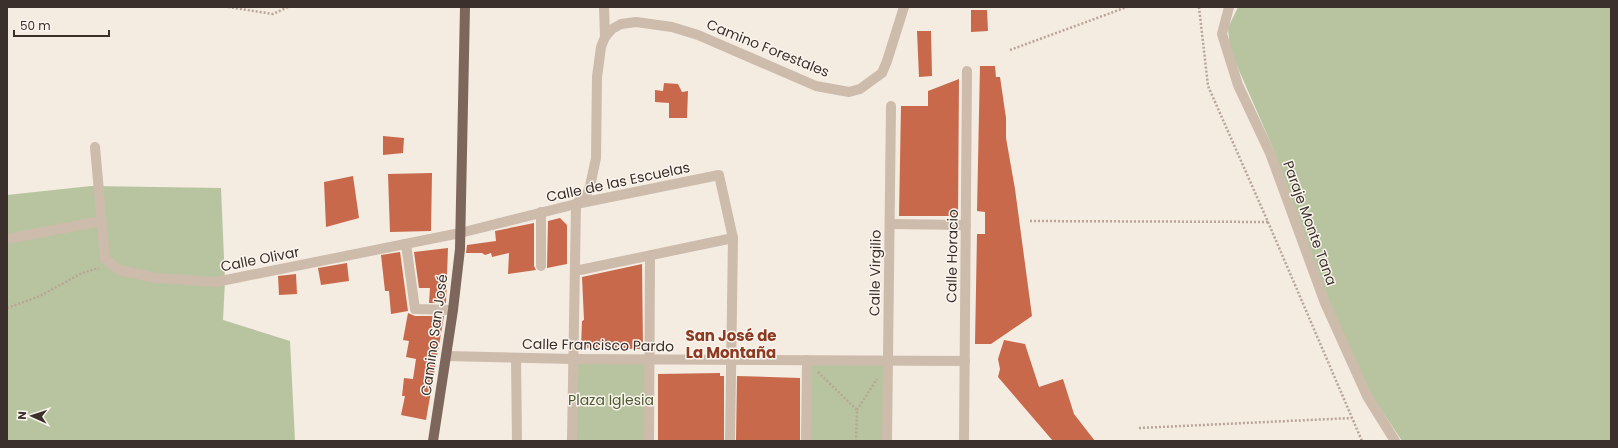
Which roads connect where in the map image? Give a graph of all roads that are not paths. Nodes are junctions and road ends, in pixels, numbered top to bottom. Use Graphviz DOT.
graph roads {
  1 [pos="464,7"];
  2 [pos="604,7"];
  3 [pos="904,7"];
  4 [pos="1229,7"];
  5 [pos="605,37"];
  6 [pos="967,71"];
  7 [pos="891,106"];
  8 [pos="95,147"];
  9 [pos="576,204"];
  10 [pos="540,212"];
  11 [pos="101,221"];
  12 [pos="890,224"];
  13 [pos="966,225"];
  14 [pos="460,233"];
  15 [pos="733,238"];
  16 [pos="7,239"];
  17 [pos="406,244"];
  18 [pos="650,256"];
  19 [pos="541,266"];
  20 [pos="575,271"];
  21 [pos="453,310"];
  22 [pos="446,356"];
  23 [pos="516,358"];
  24 [pos="574,359"];
  25 [pos="650,360"];
  26 [pos="731,360"];
  27 [pos="807,360"];
  28 [pos="888,361"];
  29 [pos="965,361"];
  30 [pos="433,441"];
  31 [pos="516,441"];
  32 [pos="572,441"];
  33 [pos="649,441"];
  34 [pos="730,441"];
  35 [pos="806,441"];
  36 [pos="887,441"];
  37 [pos="964,441"];
  38 [pos="1396,441"];
  1 -- 14 [label="main road, Camino San José"];
  2 -- 5 [label="street"];
  3 -- 5 [label="street, Camino Forestales"];
  4 -- 38 [label="street, Paraje Monte Tana"];
  5 -- 9 [label="street"];
  6 -- 13 [label="street, Calle Horacio"];
  7 -- 12 [label="street, Calle Virgilio"];
  8 -- 11 [label="street"];
  9 -- 10 [label="street, Calle de las Escuelas"];
  9 -- 15 [label="street, Calle de las Escuelas"];
  9 -- 20 [label="street"];
  10 -- 14 [label="street, Calle de las Escuelas"];
  10 -- 19 [label="street"];
  11 -- 16 [label="street"];
  11 -- 17 [label="street, Calle Olivar"];
  12 -- 13 [label="street"];
  12 -- 28 [label="street, Calle Virgilio"];
  13 -- 29 [label="street, Calle Horacio"];
  14 -- 17 [label="street, Calle Olivar"];
  14 -- 21 [label="main road, Camino San José"];
  15 -- 18 [label="street"];
  15 -- 26 [label="street"];
  17 -- 21 [label="street"];
  18 -- 20 [label="street"];
  18 -- 25 [label="street"];
  20 -- 24 [label="street"];
  21 -- 22 [label="main road, Camino San José"];
  22 -- 23 [label="street, Calle Francisco Pardo"];
  22 -- 30 [label="main road, Camino San José"];
  23 -- 24 [label="street, Calle Francisco Pardo"];
  23 -- 31 [label="street"];
  24 -- 25 [label="street, Calle Francisco Pardo"];
  24 -- 32 [label="street"];
  25 -- 26 [label="street, Calle Francisco Pardo"];
  25 -- 33 [label="street"];
  26 -- 27 [label="street, Calle Francisco Pardo"];
  26 -- 34 [label="street"];
  27 -- 28 [label="street, Calle Francisco Pardo"];
  27 -- 35 [label="street"];
  28 -- 29 [label="street, Calle Francisco Pardo"];
  28 -- 36 [label="street, Calle Virgilio"];
  29 -- 37 [label="street, Calle Horacio"];
}
